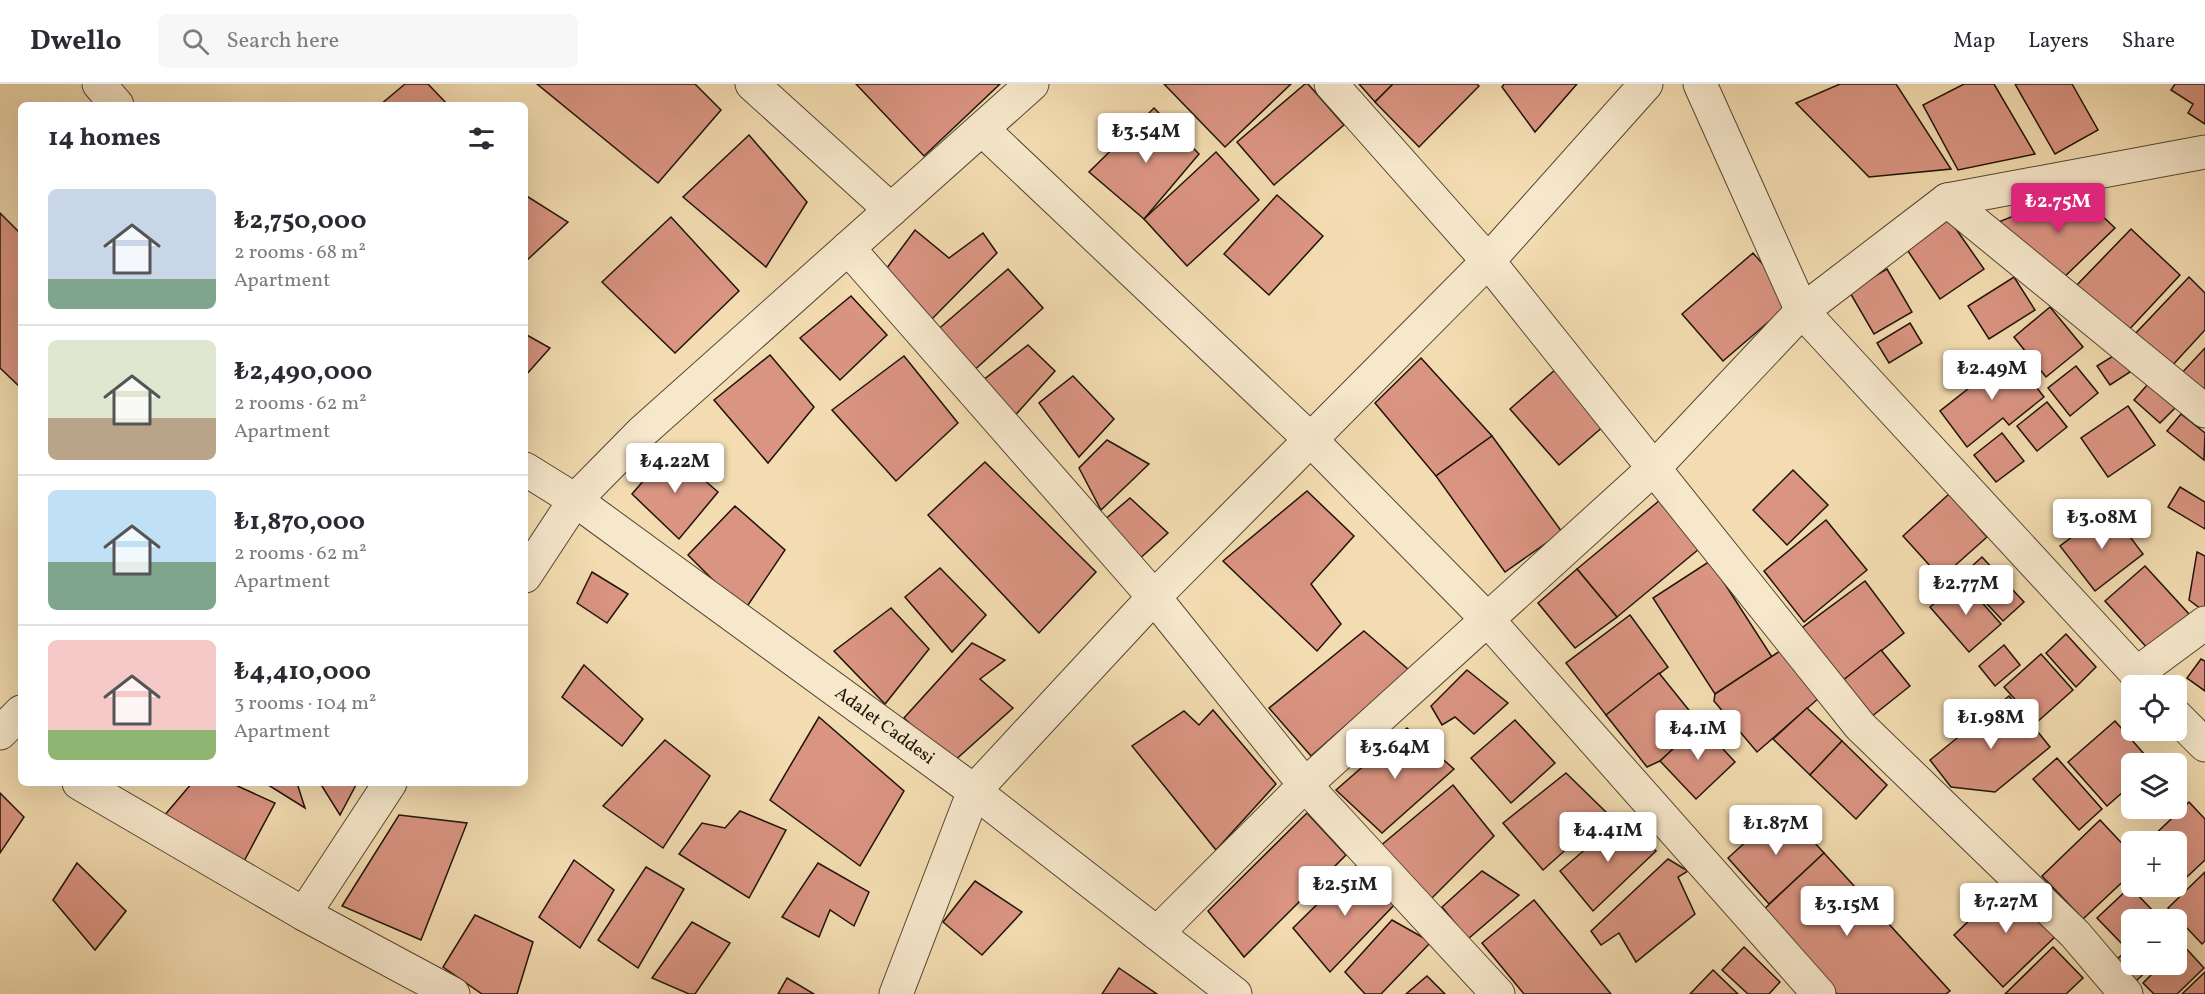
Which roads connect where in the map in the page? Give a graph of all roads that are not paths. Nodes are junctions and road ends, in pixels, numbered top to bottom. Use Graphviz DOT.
graph roads {
  1 [pos="99,84"];
  2 [pos="752,84"];
  3 [pos="1032,84"];
  4 [pos="1330,84"];
  5 [pos="1646,84"];
  6 [pos="1700,84"];
  7 [pos="114,102"];
  8 [pos="982,129"];
  9 [pos="2205,152"];
  10 [pos="1947,200"];
  11 [pos="891,210"];
  12 [pos="848,248"];
  13 [pos="1488,261"];
  14 [pos="1802,311"];
  15 [pos="2205,411"];
  16 [pos="1311,440"];
  17 [pos="1653,469"];
  18 [pos="528,471"];
  19 [pos="575,500"];
  20 [pos="528,571"];
  21 [pos="1154,597"];
  22 [pos="1487,619"];
  23 [pos="2205,623"];
  24 [pos="2137,675"];
  25 [pos="2148,675"];
  26 [pos="18,715"];
  27 [pos="2187,727"];
  28 [pos="0,735"];
  29 [pos="2205,745"];
  30 [pos="18,747"];
  31 [pos="1305,785"];
  32 [pos="84,786"];
  33 [pos="388,786"];
  34 [pos="974,791"];
  35 [pos="304,914"];
  36 [pos="1157,933"];
  37 [pos="453,994"];
  38 [pos="897,994"];
  39 [pos="1235,994"];
  40 [pos="1498,994"];
  41 [pos="1819,994"];
  42 [pos="2126,994"];
  1 -- 7 [label="street"];
  2 -- 11 [label="street"];
  3 -- 8 [label="street"];
  4 -- 13 [label="street"];
  5 -- 13 [label="street"];
  6 -- 14 [label="street"];
  8 -- 11 [label="street"];
  8 -- 16 [label="street"];
  9 -- 10 [label="street"];
  10 -- 14 [label="street"];
  10 -- 15 [label="street"];
  11 -- 12 [label="street"];
  12 -- 19 [label="street"];
  12 -- 21 [label="street"];
  13 -- 16 [label="street"];
  13 -- 17 [label="street"];
  14 -- 17 [label="street"];
  14 -- 24 [label="street"];
  16 -- 21 [label="street"];
  16 -- 22 [label="street"];
  17 -- 22 [label="street"];
  17 -- 42 [label="street"];
  18 -- 19 [label="street, Adalet Caddesi"];
  19 -- 20 [label="street"];
  19 -- 34 [label="street, Adalet Caddesi"];
  21 -- 31 [label="street"];
  21 -- 34 [label="street"];
  22 -- 31 [label="street"];
  22 -- 41 [label="street"];
  23 -- 25 [label="street"];
  26 -- 28 [label="street"];
  27 -- 29 [label="street"];
  28 -- 30 [label="street"];
  31 -- 36 [label="street"];
  31 -- 40 [label="street"];
  32 -- 35 [label="street"];
  33 -- 35 [label="street"];
  34 -- 36 [label="street, Adalet Caddesi"];
  34 -- 38 [label="street"];
  35 -- 37 [label="street"];
  36 -- 39 [label="street, Adalet Caddesi"];
}
